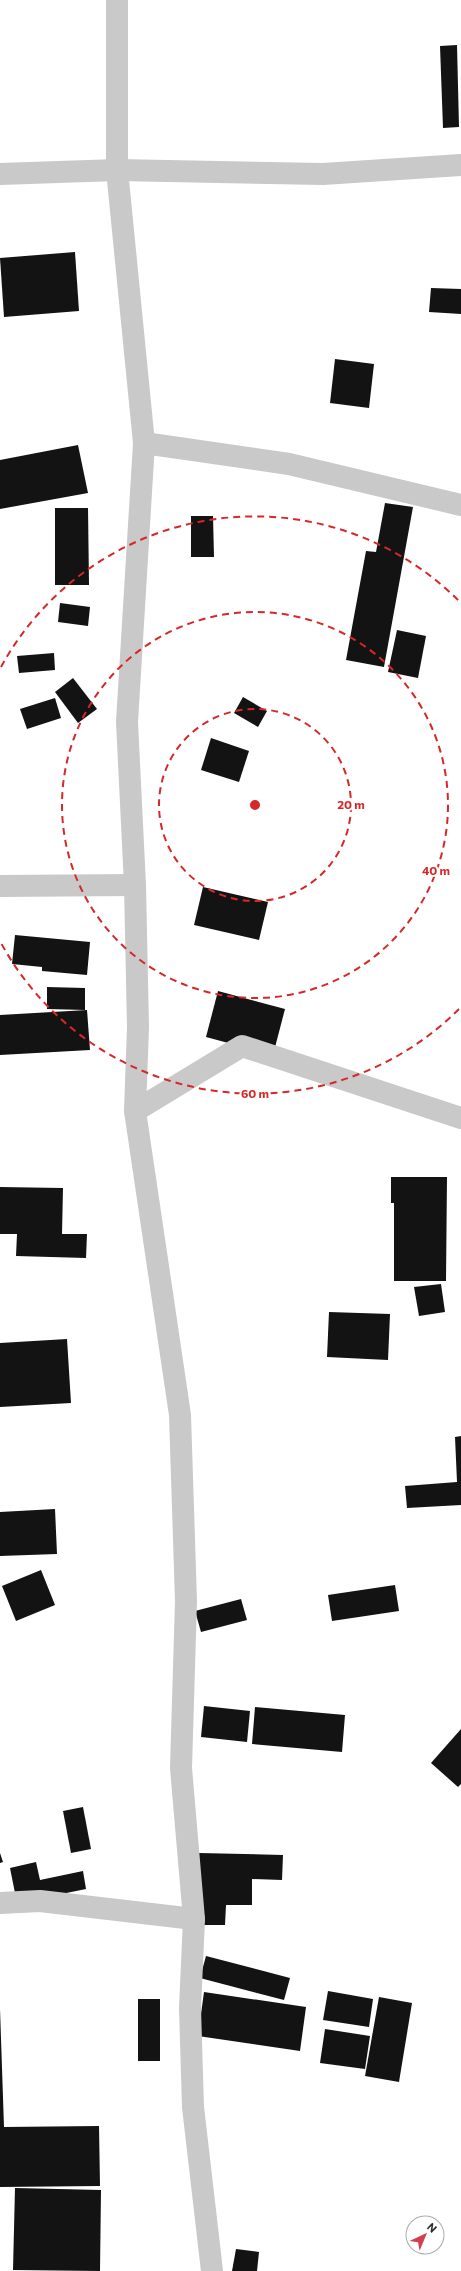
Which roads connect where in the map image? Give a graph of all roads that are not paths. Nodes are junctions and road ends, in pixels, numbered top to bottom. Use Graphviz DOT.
graph roads {
  1 [pos="117,0"];
  2 [pos="461,165"];
  3 [pos="118,170"];
  4 [pos="0,174"];
  5 [pos="144,443"];
  6 [pos="461,505"];
  7 [pos="135,885"];
  8 [pos="0,886"];
  9 [pos="135,1111"];
  10 [pos="461,1118"];
  11 [pos="0,1903"];
  12 [pos="194,1920"];
  13 [pos="212,2271"];
  1 -- 3 [label="street"];
  2 -- 3 [label="street"];
  3 -- 4 [label="street"];
  3 -- 5 [label="street"];
  5 -- 6 [label="street"];
  5 -- 7 [label="street"];
  7 -- 8 [label="street"];
  7 -- 9 [label="street"];
  9 -- 10 [label="street"];
  9 -- 12 [label="street"];
  11 -- 12 [label="street"];
  12 -- 13 [label="street"];
}
